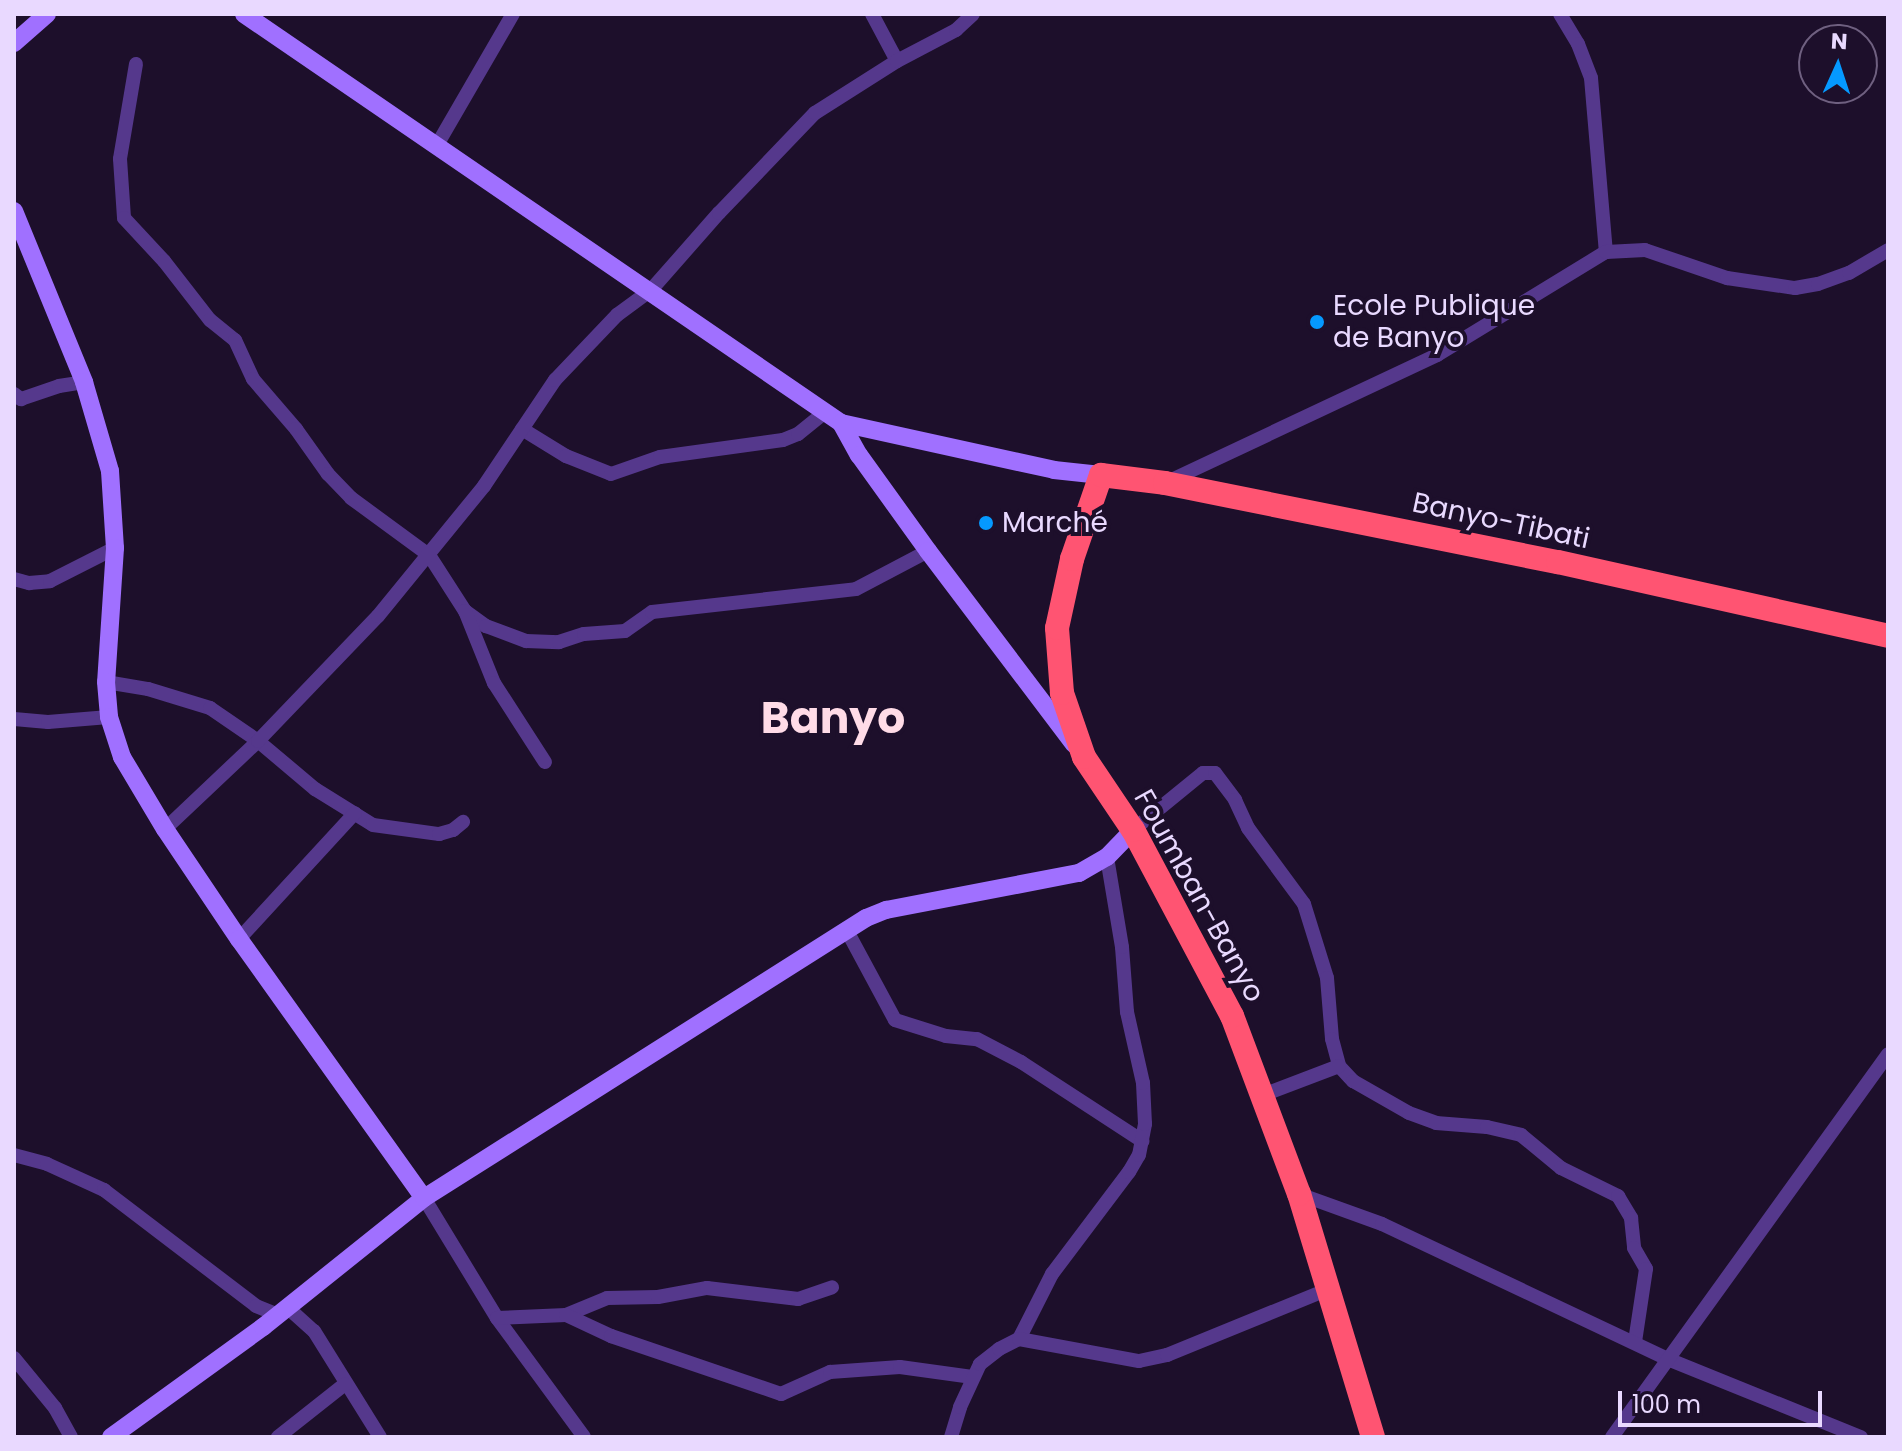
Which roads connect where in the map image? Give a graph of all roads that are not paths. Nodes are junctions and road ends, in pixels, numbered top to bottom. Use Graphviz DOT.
graph roads {
  1 [pos="47,14"];
  2 [pos="244,14"];
  3 [pos="513,14"];
  4 [pos="872,14"];
  5 [pos="973,14"];
  6 [pos="1560,14"];
  7 [pos="14,43"];
  8 [pos="897,61"];
  9 [pos="136,64"];
  10 [pos="437,145"];
  11 [pos="14,211"];
  12 [pos="1888,250"];
  13 [pos="1606,252"];
  14 [pos="651,290"];
  15 [pos="84,382"];
  16 [pos="14,394"];
  17 [pos="833,418"];
  18 [pos="522,429"];
  19 [pos="1101,475"];
  20 [pos="1165,483"];
  21 [pos="115,548"];
  22 [pos="928,551"];
  23 [pos="429,555"];
  24 [pos="14,579"];
  25 [pos="465,611"];
  26 [pos="1888,636"];
  27 [pos="106,682"];
  28 [pos="109,717"];
  29 [pos="14,719"];
  30 [pos="258,741"];
  31 [pos="1084,757"];
  32 [pos="545,762"];
  33 [pos="355,813"];
  34 [pos="463,822"];
  35 [pos="165,829"];
  36 [pos="1133,830"];
  37 [pos="1107,857"];
  38 [pos="846,929"];
  39 [pos="239,939"];
  40 [pos="1888,1054"];
  41 [pos="1339,1066"];
  42 [pos="1263,1095"];
  43 [pos="1142,1141"];
  44 [pos="14,1155"];
  45 [pos="1299,1194"];
  46 [pos="424,1198"];
  47 [pos="832,1287"];
  48 [pos="1329,1289"];
  49 [pos="282,1311"];
  50 [pos="566,1315"];
  51 [pos="497,1318"];
  52 [pos="1019,1339"];
  53 [pos="1635,1342"];
  54 [pos="14,1358"];
  55 [pos="1670,1360"];
  56 [pos="972,1377"];
  57 [pos="345,1384"];
  58 [pos="71,1437"];
  59 [pos="111,1437"];
  60 [pos="278,1437"];
  61 [pos="380,1437"];
  62 [pos="584,1437"];
  63 [pos="951,1437"];
  64 [pos="1373,1437"];
  65 [pos="1612,1437"];
  66 [pos="1861,1437"];
  1 -- 7 [label="street"];
  2 -- 10 [label="street"];
  3 -- 10 [label="street"];
  4 -- 8 [label="street"];
  5 -- 8 [label="street"];
  6 -- 13 [label="street"];
  8 -- 14 [label="street"];
  9 -- 23 [label="street"];
  10 -- 14 [label="street"];
  11 -- 15 [label="street"];
  12 -- 13 [label="street"];
  13 -- 20 [label="street"];
  14 -- 17 [label="street"];
  14 -- 18 [label="street"];
  15 -- 16 [label="street"];
  15 -- 21 [label="street"];
  17 -- 18 [label="street"];
  17 -- 19 [label="street"];
  17 -- 22 [label="street"];
  18 -- 23 [label="street"];
  19 -- 20 [label="highway, Banyo-Tibati"];
  19 -- 31 [label="highway, Foumban-Banyo"];
  20 -- 26 [label="highway, Banyo-Tibati"];
  21 -- 24 [label="street"];
  21 -- 27 [label="street"];
  22 -- 25 [label="street"];
  22 -- 31 [label="street"];
  23 -- 25 [label="street"];
  23 -- 30 [label="street"];
  25 -- 32 [label="street"];
  27 -- 28 [label="street"];
  27 -- 30 [label="street"];
  28 -- 29 [label="street"];
  28 -- 35 [label="street"];
  30 -- 33 [label="street"];
  30 -- 35 [label="street"];
  31 -- 36 [label="highway, Foumban-Banyo"];
  33 -- 34 [label="street"];
  33 -- 39 [label="street"];
  35 -- 39 [label="street"];
  36 -- 37 [label="street"];
  36 -- 41 [label="street"];
  36 -- 42 [label="highway, Foumban-Banyo"];
  37 -- 38 [label="street"];
  37 -- 43 [label="street"];
  38 -- 43 [label="street"];
  38 -- 46 [label="street"];
  39 -- 46 [label="street"];
  40 -- 55 [label="street"];
  41 -- 42 [label="street"];
  41 -- 53 [label="street"];
  42 -- 45 [label="highway, Foumban-Banyo"];
  43 -- 52 [label="street"];
  44 -- 49 [label="street"];
  45 -- 48 [label="highway, Foumban-Banyo"];
  45 -- 53 [label="street"];
  46 -- 49 [label="street"];
  46 -- 51 [label="street"];
  47 -- 50 [label="street"];
  48 -- 52 [label="street"];
  48 -- 64 [label="highway, Foumban-Banyo"];
  49 -- 57 [label="street"];
  49 -- 59 [label="street"];
  50 -- 51 [label="street"];
  50 -- 56 [label="street"];
  51 -- 62 [label="street"];
  52 -- 56 [label="street"];
  53 -- 55 [label="street"];
  54 -- 58 [label="street"];
  55 -- 65 [label="street"];
  55 -- 66 [label="street"];
  56 -- 63 [label="street"];
  57 -- 60 [label="street"];
  57 -- 61 [label="street"];
}
